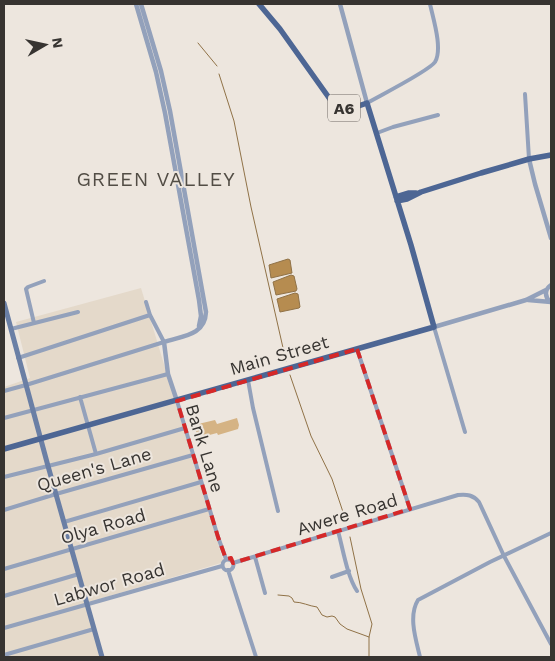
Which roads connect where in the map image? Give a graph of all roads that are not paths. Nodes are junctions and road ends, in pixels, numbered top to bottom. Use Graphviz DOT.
graph roads {
  1 [pos="136,4"];
  2 [pos="141,4"];
  3 [pos="259,4"];
  4 [pos="340,4"];
  5 [pos="430,4"];
  6 [pos="524,94"];
  7 [pos="367,103"];
  8 [pos="438,115"];
  9 [pos="377,133"];
  10 [pos="173,142"];
  11 [pos="551,155"];
  12 [pos="529,159"];
  13 [pos="393,188"];
  14 [pos="408,196"];
  15 [pos="397,199"];
  16 [pos="400,210"];
  17 [pos="551,238"];
  18 [pos="44,281"];
  19 [pos="549,286"];
  20 [pos="526,300"];
  21 [pos="146,302"];
  22 [pos="551,302"];
  23 [pos="4,303"];
  24 [pos="78,312"];
  25 [pos="150,315"];
  26 [pos="34,323"];
  27 [pos="434,327"];
  28 [pos="11,329"];
  29 [pos="164,342"];
  30 [pos="357,349"];
  31 [pos="18,358"];
  32 [pos="168,374"];
  33 [pos="248,380"];
  34 [pos="26,385"];
  35 [pos="4,391"];
  36 [pos="80,397"];
  37 [pos="177,401"];
  38 [pos="32,410"];
  39 [pos="4,418"];
  40 [pos="88,426"];
  41 [pos="185,428"];
  42 [pos="465,432"];
  43 [pos="41,439"];
  44 [pos="4,449"];
  45 [pos="96,454"];
  46 [pos="193,455"];
  47 [pos="48,466"];
  48 [pos="4,477"];
  49 [pos="201,482"];
  50 [pos="56,494"];
  51 [pos="209,509"];
  52 [pos="410,509"];
  53 [pos="4,510"];
  54 [pos="278,511"];
  55 [pos="64,522"];
  56 [pos="338,531"];
  57 [pos="551,533"];
  58 [pos="72,550"];
  59 [pos="504,556"];
  60 [pos="255,557"];
  61 [pos="226,559"];
  62 [pos="233,563"];
  63 [pos="222,566"];
  64 [pos="4,569"];
  65 [pos="228,570"];
  66 [pos="349,572"];
  67 [pos="79,574"];
  68 [pos="332,577"];
  69 [pos="357,591"];
  70 [pos="265,594"];
  71 [pos="4,596"];
  72 [pos="87,605"];
  73 [pos="4,628"];
  74 [pos="94,629"];
  75 [pos="551,644"];
  76 [pos="4,655"];
  77 [pos="102,657"];
  78 [pos="256,657"];
  79 [pos="420,657"];
  1 -- 10 [label="street"];
  2 -- 10 [label="street"];
  3 -- 7 [label="main road, A6"];
  4 -- 7 [label="street"];
  5 -- 7 [label="street"];
  6 -- 12 [label="street"];
  7 -- 9 [label="main road, A6"];
  8 -- 9 [label="street"];
  9 -- 13 [label="main road, A6"];
  10 -- 29 [label="street"];
  11 -- 12 [label="main road"];
  12 -- 14 [label="main road"];
  12 -- 17 [label="street"];
  13 -- 14 [label="main road"];
  13 -- 15 [label="main road, A6"];
  14 -- 15 [label="main road"];
  14 -- 16 [label="main road"];
  15 -- 16 [label="main road, A6"];
  16 -- 27 [label="main road, A6"];
  18 -- 26 [label="street"];
  19 -- 20 [label="street"];
  19 -- 22 [label="street"];
  20 -- 22 [label="street"];
  20 -- 27 [label="street, Main Street"];
  21 -- 25 [label="street"];
  23 -- 28 [label="main road"];
  24 -- 26 [label="street"];
  25 -- 29 [label="street"];
  25 -- 31 [label="street"];
  26 -- 28 [label="street"];
  27 -- 30 [label="main road, Main Street"];
  27 -- 42 [label="street"];
  28 -- 31 [label="main road"];
  29 -- 32 [label="street, Bank Lane"];
  29 -- 34 [label="street"];
  30 -- 33 [label="main road, Main Street"];
  30 -- 52 [label="street"];
  31 -- 34 [label="main road"];
  32 -- 36 [label="street"];
  32 -- 37 [label="street, Bank Lane"];
  33 -- 37 [label="main road, Main Street"];
  33 -- 54 [label="street"];
  34 -- 35 [label="street"];
  34 -- 38 [label="main road"];
  36 -- 38 [label="street"];
  36 -- 40 [label="street"];
  37 -- 40 [label="main road, Main Street"];
  37 -- 41 [label="street, Bank Lane"];
  38 -- 39 [label="street"];
  38 -- 43 [label="main road"];
  40 -- 43 [label="main road, Main Street"];
  40 -- 45 [label="street"];
  41 -- 45 [label="street"];
  41 -- 46 [label="street, Bank Lane"];
  43 -- 44 [label="main road, Main Street"];
  43 -- 47 [label="main road"];
  45 -- 47 [label="street"];
  46 -- 49 [label="street, Bank Lane"];
  46 -- 50 [label="street, Queen's Lane"];
  47 -- 48 [label="street"];
  47 -- 50 [label="main road"];
  49 -- 51 [label="street, Bank Lane"];
  49 -- 55 [label="street"];
  50 -- 53 [label="street, Queen's Lane"];
  50 -- 55 [label="main road"];
  51 -- 58 [label="street, Olya Road"];
  51 -- 61 [label="street, Bank Lane"];
  52 -- 56 [label="street, Awere Road"];
  52 -- 59 [label="street, Awere Road"];
  55 -- 58 [label="main road"];
  56 -- 60 [label="street, Awere Road"];
  56 -- 66 [label="street"];
  57 -- 59 [label="street"];
  58 -- 64 [label="street, Olya Road"];
  58 -- 67 [label="main road"];
  59 -- 75 [label="street"];
  59 -- 79 [label="street"];
  60 -- 62 [label="street, Awere Road"];
  60 -- 70 [label="street"];
  61 -- 62 [label="street"];
  61 -- 63 [label="street"];
  62 -- 65 [label="street"];
  63 -- 65 [label="street"];
  63 -- 72 [label="street, Labwor Road"];
  65 -- 78 [label="street"];
  66 -- 68 [label="street"];
  66 -- 69 [label="street"];
  67 -- 71 [label="street"];
  67 -- 72 [label="main road"];
  72 -- 73 [label="street, Labwor Road"];
  72 -- 74 [label="main road"];
  74 -- 76 [label="street"];
  74 -- 77 [label="main road"];
}
